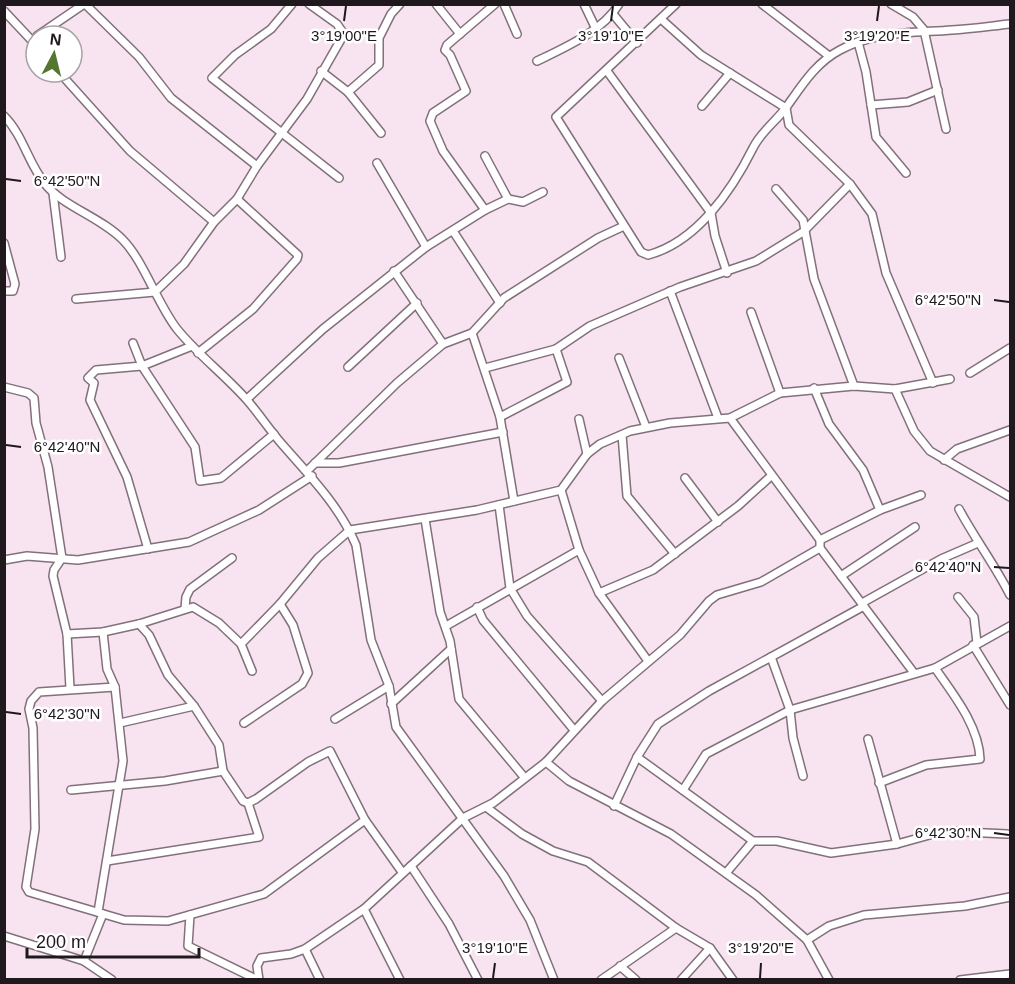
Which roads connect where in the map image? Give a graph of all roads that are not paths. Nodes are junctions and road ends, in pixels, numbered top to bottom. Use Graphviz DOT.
graph roads {
  1 [pos="85,4"];
  2 [pos="292,4"];
  3 [pos="309,4"];
  4 [pos="400,4"];
  5 [pos="436,4"];
  6 [pos="495,4"];
  7 [pos="504,4"];
  8 [pos="584,4"];
  9 [pos="619,4"];
  10 [pos="676,4"];
  11 [pos="762,4"];
  12 [pos="891,4"];
  13 [pos="4,11"];
  14 [pos="613,14"];
  15 [pos="661,19"];
  16 [pos="56,24"];
  17 [pos="1011,24"];
  18 [pos="595,27"];
  19 [pos="24,29"];
  20 [pos="924,30"];
  21 [pos="460,34"];
  22 [pos="517,34"];
  23 [pos="858,42"];
  24 [pos="637,43"];
  25 [pos="830,56"];
  26 [pos="537,61"];
  27 [pos="321,71"];
  28 [pos="607,71"];
  29 [pos="730,73"];
  30 [pos="70,84"];
  31 [pos="938,90"];
  32 [pos="348,92"];
  33 [pos="871,105"];
  34 [pos="702,106"];
  35 [pos="786,108"];
  36 [pos="4,116"];
  37 [pos="946,129"];
  38 [pos="282,131"];
  39 [pos="381,133"];
  40 [pos="485,156"];
  41 [pos="377,163"];
  42 [pos="257,166"];
  43 [pos="906,173"];
  44 [pos="339,178"];
  45 [pos="850,184"];
  46 [pos="776,189"];
  47 [pos="543,192"];
  48 [pos="53,193"];
  49 [pos="237,199"];
  50 [pos="508,199"];
  51 [pos="485,210"];
  52 [pos="711,213"];
  53 [pos="214,222"];
  54 [pos="624,226"];
  55 [pos="453,231"];
  56 [pos="803,232"];
  57 [pos="4,243"];
  58 [pos="426,247"];
  59 [pos="61,257"];
  60 [pos="394,271"];
  61 [pos="728,273"];
  62 [pos="4,291"];
  63 [pos="670,291"];
  64 [pos="155,292"];
  65 [pos="76,299"];
  66 [pos="417,303"];
  67 [pos="500,303"];
  68 [pos="751,312"];
  69 [pos="472,333"];
  70 [pos="133,343"];
  71 [pos="443,344"];
  72 [pos="192,346"];
  73 [pos="1011,348"];
  74 [pos="556,349"];
  75 [pos="198,353"];
  76 [pos="619,358"];
  77 [pos="142,366"];
  78 [pos="348,367"];
  79 [pos="485,368"];
  80 [pos="970,373"];
  81 [pos="950,380"];
  82 [pos="933,383"];
  83 [pos="854,386"];
  84 [pos="4,387"];
  85 [pos="814,388"];
  86 [pos="895,389"];
  87 [pos="780,393"];
  88 [pos="247,399"];
  89 [pos="500,417"];
  90 [pos="718,418"];
  91 [pos="730,418"];
  92 [pos="579,419"];
  93 [pos="646,427"];
  94 [pos="1011,430"];
  95 [pos="503,432"];
  96 [pos="274,435"];
  97 [pos="622,435"];
  98 [pos="587,454"];
  99 [pos="944,460"];
  100 [pos="315,464"];
  101 [pos="310,473"];
  102 [pos="771,476"];
  103 [pos="685,478"];
  104 [pos="561,490"];
  105 [pos="921,495"];
  106 [pos="1011,497"];
  107 [pos="514,501"];
  108 [pos="499,505"];
  109 [pos="959,509"];
  110 [pos="880,510"];
  111 [pos="425,519"];
  112 [pos="718,522"];
  113 [pos="915,527"];
  114 [pos="350,530"];
  115 [pos="978,543"];
  116 [pos="820,544"];
  117 [pos="147,549"];
  118 [pos="579,550"];
  119 [pos="675,555"];
  120 [pos="62,558"];
  121 [pos="232,558"];
  122 [pos="4,560"];
  123 [pos="841,576"];
  124 [pos="510,588"];
  125 [pos="599,593"];
  126 [pos="1011,595"];
  127 [pos="958,597"];
  128 [pos="280,604"];
  129 [pos="863,605"];
  130 [pos="477,607"];
  131 [pos="185,608"];
  132 [pos="139,624"];
  133 [pos="446,626"];
  134 [pos="1011,626"];
  135 [pos="103,632"];
  136 [pos="67,634"];
  137 [pos="240,644"];
  138 [pos="975,644"];
  139 [pos="451,649"];
  140 [pos="771,657"];
  141 [pos="648,661"];
  142 [pos="935,668"];
  143 [pos="252,671"];
  144 [pos="914,674"];
  145 [pos="389,686"];
  146 [pos="115,687"];
  147 [pos="70,688"];
  148 [pos="602,701"];
  149 [pos="391,704"];
  150 [pos="1011,705"];
  151 [pos="194,706"];
  152 [pos="790,710"];
  153 [pos="335,719"];
  154 [pos="120,723"];
  155 [pos="244,723"];
  156 [pos="573,730"];
  157 [pos="868,739"];
  158 [pos="637,757"];
  159 [pos="546,762"];
  160 [pos="223,771"];
  161 [pos="804,776"];
  162 [pos="524,777"];
  163 [pos="879,783"];
  164 [pos="120,785"];
  165 [pos="71,790"];
  166 [pos="683,790"];
  167 [pos="248,803"];
  168 [pos="614,806"];
  169 [pos="486,807"];
  170 [pos="463,818"];
  171 [pos="365,820"];
  172 [pos="1007,834"];
  173 [pos="753,842"];
  174 [pos="897,844"];
  175 [pos="107,861"];
  176 [pos="411,866"];
  177 [pos="402,872"];
  178 [pos="726,873"];
  179 [pos="1011,897"];
  180 [pos="364,909"];
  181 [pos="101,913"];
  182 [pos="190,915"];
  183 [pos="676,928"];
  184 [pos="4,936"];
  185 [pos="807,940"];
  186 [pos="710,948"];
  187 [pos="305,949"];
  188 [pos="84,962"];
  189 [pos="620,966"];
  190 [pos="1011,974"];
  191 [pos="611,977"];
  192 [pos="112,980"];
  193 [pos="259,980"];
  194 [pos="320,980"];
  195 [pos="400,980"];
  196 [pos="478,980"];
  197 [pos="554,980"];
  198 [pos="601,980"];
  199 [pos="636,980"];
  200 [pos="681,980"];
  201 [pos="733,980"];
  202 [pos="829,980"];
  203 [pos="960,980"];
  1 -- 16 [label="street"];
  1 -- 42 [label="street"];
  2 -- 38 [label="street"];
  3 -- 27 [label="street"];
  4 -- 32 [label="street"];
  5 -- 21 [label="street"];
  6 -- 21 [label="street"];
  7 -- 22 [label="street"];
  8 -- 18 [label="street"];
  9 -- 14 [label="street"];
  10 -- 15 [label="street"];
  11 -- 25 [label="street"];
  12 -- 20 [label="street"];
  13 -- 19 [label="street"];
  14 -- 18 [label="street"];
  14 -- 24 [label="street"];
  15 -- 24 [label="street"];
  15 -- 29 [label="street"];
  17 -- 20 [label="street"];
  18 -- 26 [label="street"];
  20 -- 23 [label="street"];
  20 -- 31 [label="street"];
  21 -- 51 [label="street"];
  23 -- 25 [label="street"];
  23 -- 33 [label="street"];
  24 -- 28 [label="street"];
  25 -- 35 [label="street"];
  27 -- 32 [label="street"];
  27 -- 38 [label="street"];
  28 -- 52 [label="street"];
  28 -- 54 [label="street"];
  29 -- 34 [label="street"];
  29 -- 35 [label="street"];
  30 -- 53 [label="street"];
  31 -- 33 [label="street"];
  31 -- 37 [label="street"];
  32 -- 39 [label="street"];
  33 -- 43 [label="street"];
  35 -- 45 [label="street"];
  35 -- 52 [label="street"];
  36 -- 48 [label="street"];
  38 -- 42 [label="street"];
  38 -- 44 [label="street"];
  40 -- 50 [label="street"];
  41 -- 58 [label="street"];
  42 -- 49 [label="street"];
  45 -- 56 [label="street"];
  45 -- 82 [label="street"];
  46 -- 56 [label="street"];
  47 -- 50 [label="street"];
  48 -- 59 [label="street"];
  48 -- 64 [label="street"];
  49 -- 53 [label="street"];
  49 -- 75 [label="street"];
  50 -- 51 [label="street"];
  51 -- 55 [label="street"];
  52 -- 54 [label="street"];
  52 -- 61 [label="street"];
  53 -- 64 [label="street"];
  54 -- 67 [label="street"];
  55 -- 58 [label="street"];
  55 -- 67 [label="street"];
  56 -- 61 [label="street"];
  56 -- 83 [label="street"];
  57 -- 62 [label="street"];
  58 -- 60 [label="street"];
  60 -- 66 [label="street"];
  60 -- 88 [label="street"];
  61 -- 63 [label="street"];
  63 -- 74 [label="street"];
  63 -- 90 [label="street"];
  64 -- 65 [label="street"];
  64 -- 72 [label="street"];
  66 -- 71 [label="street"];
  66 -- 78 [label="street"];
  67 -- 69 [label="street"];
  68 -- 87 [label="street"];
  69 -- 71 [label="street"];
  69 -- 79 [label="street"];
  70 -- 77 [label="street"];
  71 -- 100 [label="street"];
  72 -- 75 [label="street"];
  72 -- 77 [label="street"];
  73 -- 80 [label="street"];
  74 -- 79 [label="street"];
  74 -- 89 [label="street"];
  75 -- 88 [label="street"];
  76 -- 93 [label="street"];
  77 -- 96 [label="street"];
  77 -- 117 [label="street"];
  79 -- 89 [label="street"];
  81 -- 82 [label="street"];
  82 -- 86 [label="street"];
  83 -- 85 [label="street"];
  83 -- 86 [label="street"];
  84 -- 120 [label="street"];
  85 -- 87 [label="street"];
  85 -- 110 [label="street"];
  86 -- 99 [label="street"];
  87 -- 91 [label="street"];
  88 -- 96 [label="street"];
  89 -- 95 [label="street"];
  90 -- 91 [label="street"];
  90 -- 93 [label="street"];
  91 -- 102 [label="street"];
  92 -- 98 [label="street"];
  93 -- 97 [label="street"];
  94 -- 99 [label="street"];
  95 -- 100 [label="street"];
  95 -- 107 [label="street"];
  96 -- 101 [label="street"];
  97 -- 98 [label="street"];
  97 -- 119 [label="street"];
  98 -- 104 [label="street"];
  99 -- 106 [label="street"];
  100 -- 101 [label="street"];
  101 -- 114 [label="street"];
  101 -- 117 [label="street"];
  102 -- 112 [label="street"];
  102 -- 116 [label="street"];
  103 -- 112 [label="street"];
  104 -- 107 [label="street"];
  104 -- 118 [label="street"];
  105 -- 110 [label="street"];
  107 -- 108 [label="street"];
  108 -- 111 [label="street"];
  108 -- 124 [label="street"];
  109 -- 115 [label="street"];
  110 -- 116 [label="street"];
  111 -- 114 [label="street"];
  111 -- 133 [label="street"];
  112 -- 119 [label="street"];
  113 -- 123 [label="street"];
  114 -- 128 [label="street"];
  114 -- 145 [label="street"];
  115 -- 126 [label="street"];
  115 -- 129 [label="street"];
  116 -- 123 [label="street"];
  116 -- 141 [label="street"];
  117 -- 120 [label="street"];
  118 -- 124 [label="street"];
  118 -- 125 [label="street"];
  119 -- 125 [label="street"];
  120 -- 122 [label="street"];
  120 -- 136 [label="street"];
  121 -- 131 [label="street"];
  123 -- 129 [label="street"];
  124 -- 130 [label="street"];
  124 -- 148 [label="street"];
  125 -- 141 [label="street"];
  127 -- 138 [label="street"];
  128 -- 137 [label="street"];
  128 -- 155 [label="street"];
  129 -- 140 [label="street"];
  129 -- 144 [label="street"];
  130 -- 133 [label="street"];
  130 -- 156 [label="street"];
  131 -- 132 [label="street"];
  131 -- 137 [label="street"];
  132 -- 135 [label="street"];
  132 -- 151 [label="street"];
  133 -- 139 [label="street"];
  134 -- 138 [label="street"];
  135 -- 136 [label="street"];
  135 -- 146 [label="street"];
  136 -- 147 [label="street"];
  137 -- 143 [label="street"];
  138 -- 142 [label="street"];
  138 -- 150 [label="street"];
  139 -- 149 [label="street"];
  139 -- 162 [label="street"];
  140 -- 152 [label="street"];
  140 -- 158 [label="street"];
  141 -- 148 [label="street"];
  142 -- 144 [label="street"];
  142 -- 163 [label="street"];
  144 -- 152 [label="street"];
  145 -- 149 [label="street"];
  145 -- 153 [label="street"];
  146 -- 147 [label="street"];
  146 -- 154 [label="street"];
  147 -- 181 [label="street"];
  148 -- 156 [label="street"];
  149 -- 170 [label="street"];
  151 -- 154 [label="street"];
  151 -- 160 [label="street"];
  152 -- 161 [label="street"];
  152 -- 166 [label="street"];
  154 -- 164 [label="street"];
  156 -- 159 [label="street"];
  157 -- 163 [label="street"];
  158 -- 166 [label="street"];
  158 -- 168 [label="street"];
  159 -- 162 [label="street"];
  159 -- 168 [label="street"];
  160 -- 164 [label="street"];
  160 -- 167 [label="street"];
  162 -- 169 [label="street"];
  163 -- 174 [label="street"];
  164 -- 165 [label="street"];
  164 -- 175 [label="street"];
  166 -- 173 [label="street"];
  167 -- 171 [label="street"];
  167 -- 175 [label="street"];
  168 -- 178 [label="street"];
  169 -- 170 [label="street"];
  169 -- 183 [label="street"];
  170 -- 176 [label="street"];
  170 -- 197 [label="street"];
  171 -- 177 [label="street"];
  171 -- 182 [label="street"];
  172 -- 174 [label="street"];
  173 -- 174 [label="street"];
  173 -- 178 [label="street"];
  175 -- 181 [label="street"];
  176 -- 177 [label="street"];
  176 -- 196 [label="street"];
  177 -- 180 [label="street"];
  178 -- 185 [label="street"];
  179 -- 185 [label="street"];
  180 -- 187 [label="street"];
  180 -- 195 [label="street"];
  181 -- 182 [label="street"];
  181 -- 188 [label="street"];
  182 -- 193 [label="street"];
  183 -- 186 [label="street"];
  183 -- 189 [label="street"];
  184 -- 188 [label="street"];
  185 -- 202 [label="street"];
  186 -- 200 [label="street"];
  186 -- 201 [label="street"];
  187 -- 193 [label="street"];
  187 -- 194 [label="street"];
  188 -- 192 [label="street"];
  189 -- 191 [label="street"];
  189 -- 199 [label="street"];
  190 -- 203 [label="street"];
  191 -- 198 [label="street"];
}
